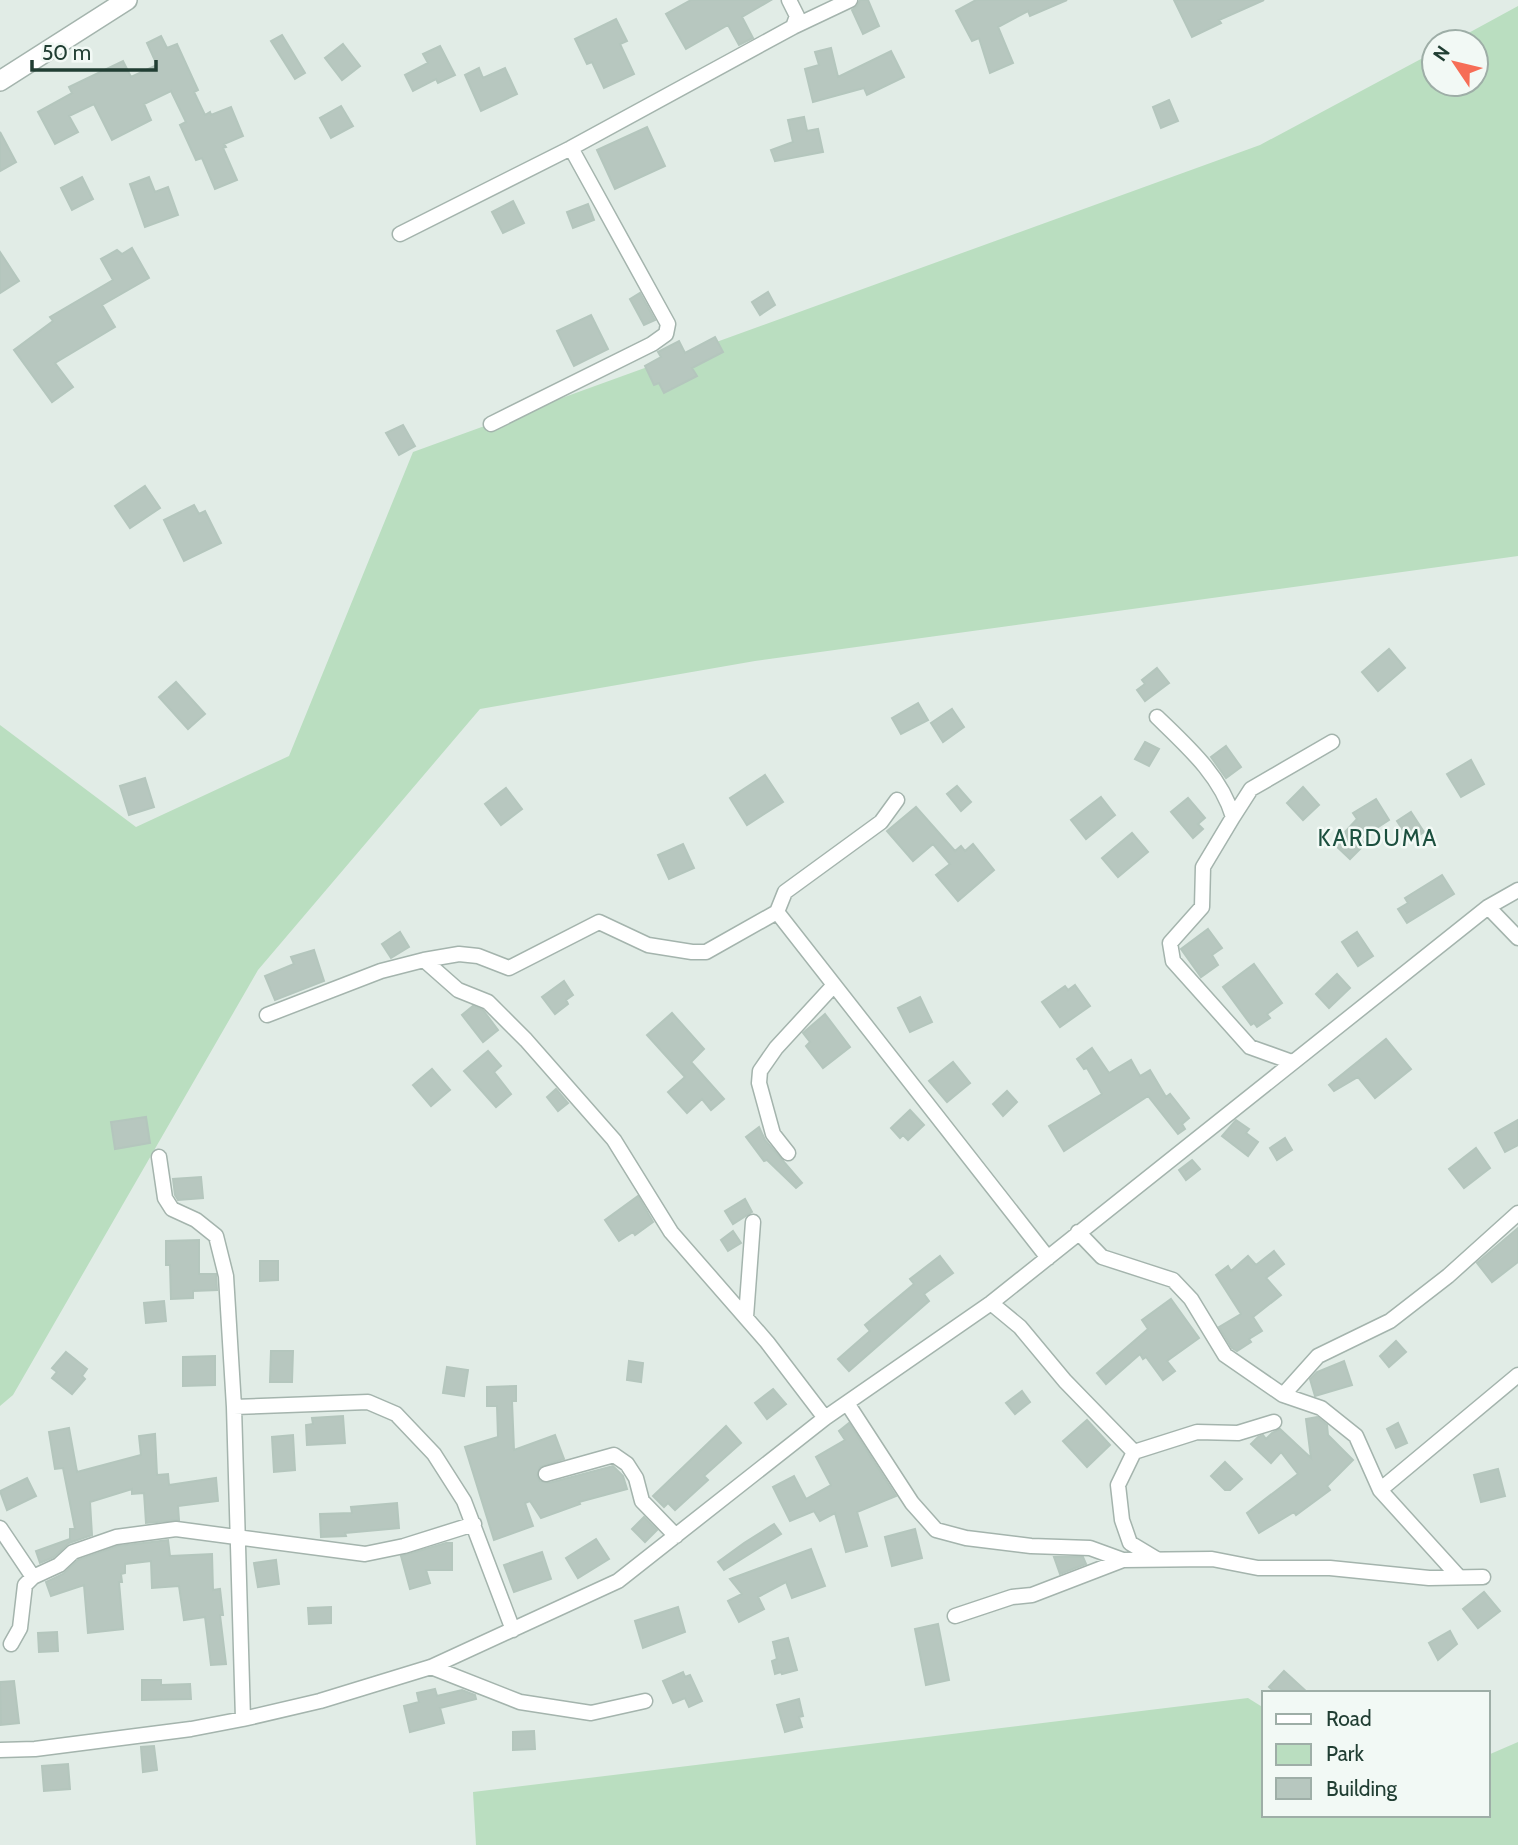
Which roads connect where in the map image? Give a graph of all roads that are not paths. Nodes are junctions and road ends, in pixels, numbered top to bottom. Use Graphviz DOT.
graph roads {
  1 [pos="127,0"];
  2 [pos="789,0"];
  3 [pos="850,0"];
  4 [pos="793,27"];
  5 [pos="0,81"];
  6 [pos="571,148"];
  7 [pos="400,234"];
  8 [pos="491,424"];
  9 [pos="1157,717"];
  10 [pos="1332,742"];
  11 [pos="897,800"];
  12 [pos="1233,817"];
  13 [pos="1518,890"];
  14 [pos="1488,907"];
  15 [pos="776,912"];
  16 [pos="1518,938"];
  17 [pos="424,960"];
  18 [pos="834,985"];
  19 [pos="267,1015"];
  20 [pos="1292,1062"];
  21 [pos="788,1153"];
  22 [pos="159,1157"];
  23 [pos="1518,1213"];
  24 [pos="753,1222"];
  25 [pos="1078,1232"];
  26 [pos="1048,1258"];
  27 [pos="991,1303"];
  28 [pos="746,1317"];
  29 [pos="1518,1375"];
  30 [pos="1283,1395"];
  31 [pos="847,1403"];
  32 [pos="234,1407"];
  33 [pos="825,1418"];
  34 [pos="1274,1422"];
  35 [pos="1133,1452"];
  36 [pos="546,1474"];
  37 [pos="1380,1490"];
  38 [pos="474,1524"];
  39 [pos="0,1528"];
  40 [pos="676,1536"];
  41 [pos="236,1537"];
  42 [pos="1156,1559"];
  43 [pos="1123,1560"];
  44 [pos="33,1577"];
  45 [pos="1459,1577"];
  46 [pos="1483,1577"];
  47 [pos="955,1616"];
  48 [pos="513,1630"];
  49 [pos="11,1644"];
  50 [pos="432,1667"];
  51 [pos="645,1701"];
  52 [pos="243,1719"];
  53 [pos="0,1750"];
  1 -- 5 [label="street"];
  2 -- 4 [label="street"];
  3 -- 4 [label="street"];
  4 -- 6 [label="street"];
  6 -- 7 [label="street"];
  6 -- 8 [label="street"];
  9 -- 12 [label="street"];
  10 -- 12 [label="street"];
  11 -- 15 [label="street"];
  12 -- 20 [label="street"];
  13 -- 14 [label="street"];
  14 -- 16 [label="street"];
  14 -- 20 [label="street"];
  15 -- 17 [label="street"];
  15 -- 18 [label="street"];
  17 -- 19 [label="street"];
  17 -- 28 [label="street"];
  18 -- 21 [label="street"];
  18 -- 26 [label="street"];
  20 -- 25 [label="street"];
  22 -- 32 [label="street"];
  23 -- 30 [label="street"];
  24 -- 28 [label="street"];
  25 -- 26 [label="street"];
  25 -- 30 [label="street"];
  26 -- 27 [label="street"];
  27 -- 31 [label="street"];
  27 -- 35 [label="street"];
  28 -- 33 [label="street"];
  29 -- 37 [label="street"];
  30 -- 37 [label="street"];
  31 -- 33 [label="street"];
  31 -- 43 [label="street"];
  32 -- 38 [label="street"];
  32 -- 41 [label="street"];
  33 -- 40 [label="street"];
  34 -- 35 [label="street"];
  35 -- 42 [label="street"];
  36 -- 40 [label="street"];
  37 -- 45 [label="street"];
  38 -- 41 [label="street"];
  38 -- 48 [label="street"];
  39 -- 44 [label="street"];
  40 -- 48 [label="street"];
  41 -- 44 [label="street"];
  41 -- 52 [label="street"];
  42 -- 43 [label="street"];
  42 -- 45 [label="street"];
  43 -- 47 [label="street"];
  44 -- 49 [label="street"];
  45 -- 46 [label="street"];
  48 -- 50 [label="street"];
  50 -- 51 [label="street"];
  50 -- 52 [label="street"];
  52 -- 53 [label="street"];
}
